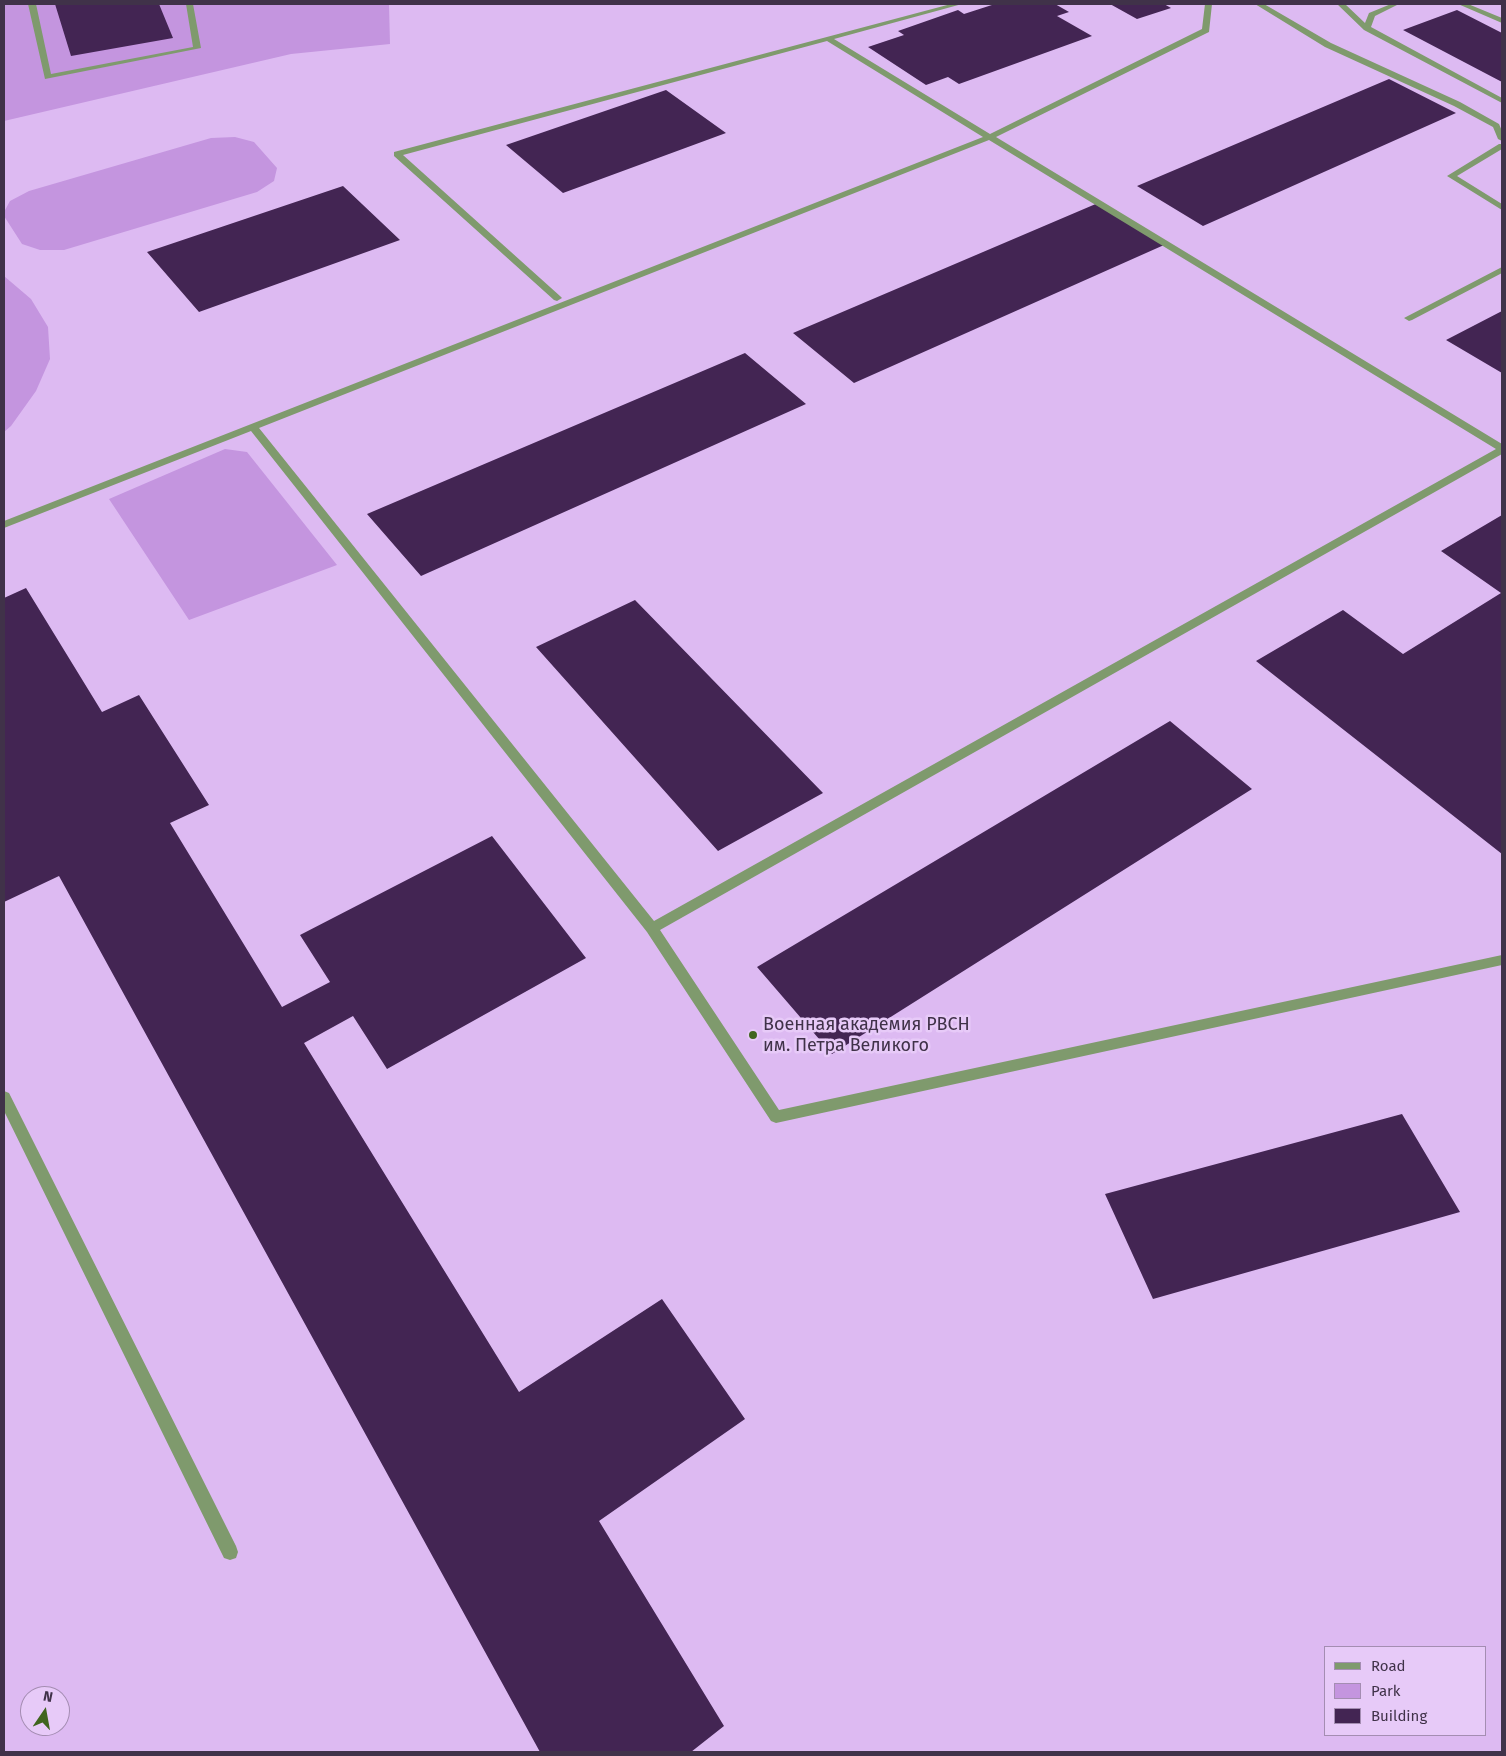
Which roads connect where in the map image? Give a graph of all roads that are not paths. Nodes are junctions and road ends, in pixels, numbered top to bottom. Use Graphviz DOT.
graph roads {
  1 [pos="32,4"];
  2 [pos="188,4"];
  3 [pos="958,4"];
  4 [pos="1209,4"];
  5 [pos="1259,4"];
  6 [pos="1341,4"];
  7 [pos="1396,4"];
  8 [pos="1462,4"];
  9 [pos="1502,22"];
  10 [pos="1367,28"];
  11 [pos="828,39"];
  12 [pos="1502,101"];
  13 [pos="990,137"];
  14 [pos="1502,139"];
  15 [pos="1502,146"];
  16 [pos="1502,207"];
  17 [pos="1502,270"];
  18 [pos="557,298"];
  19 [pos="1409,318"];
  20 [pos="254,428"];
  21 [pos="1502,449"];
  22 [pos="4,525"];
  23 [pos="652,928"];
  24 [pos="1502,960"];
  25 [pos="4,1097"];
  26 [pos="230,1552"];
  1 -- 2 [label="lane"];
  3 -- 11 [label="lane"];
  4 -- 13 [label="lane"];
  5 -- 14 [label="lane"];
  6 -- 10 [label="lane"];
  7 -- 10 [label="lane"];
  8 -- 9 [label="lane"];
  10 -- 12 [label="lane"];
  11 -- 13 [label="lane"];
  11 -- 18 [label="lane"];
  13 -- 20 [label="lane"];
  13 -- 21 [label="lane"];
  15 -- 16 [label="lane"];
  17 -- 19 [label="lane"];
  20 -- 22 [label="lane"];
  20 -- 23 [label="lane"];
  21 -- 23 [label="lane"];
  23 -- 24 [label="lane"];
  25 -- 26 [label="lane"];
}
